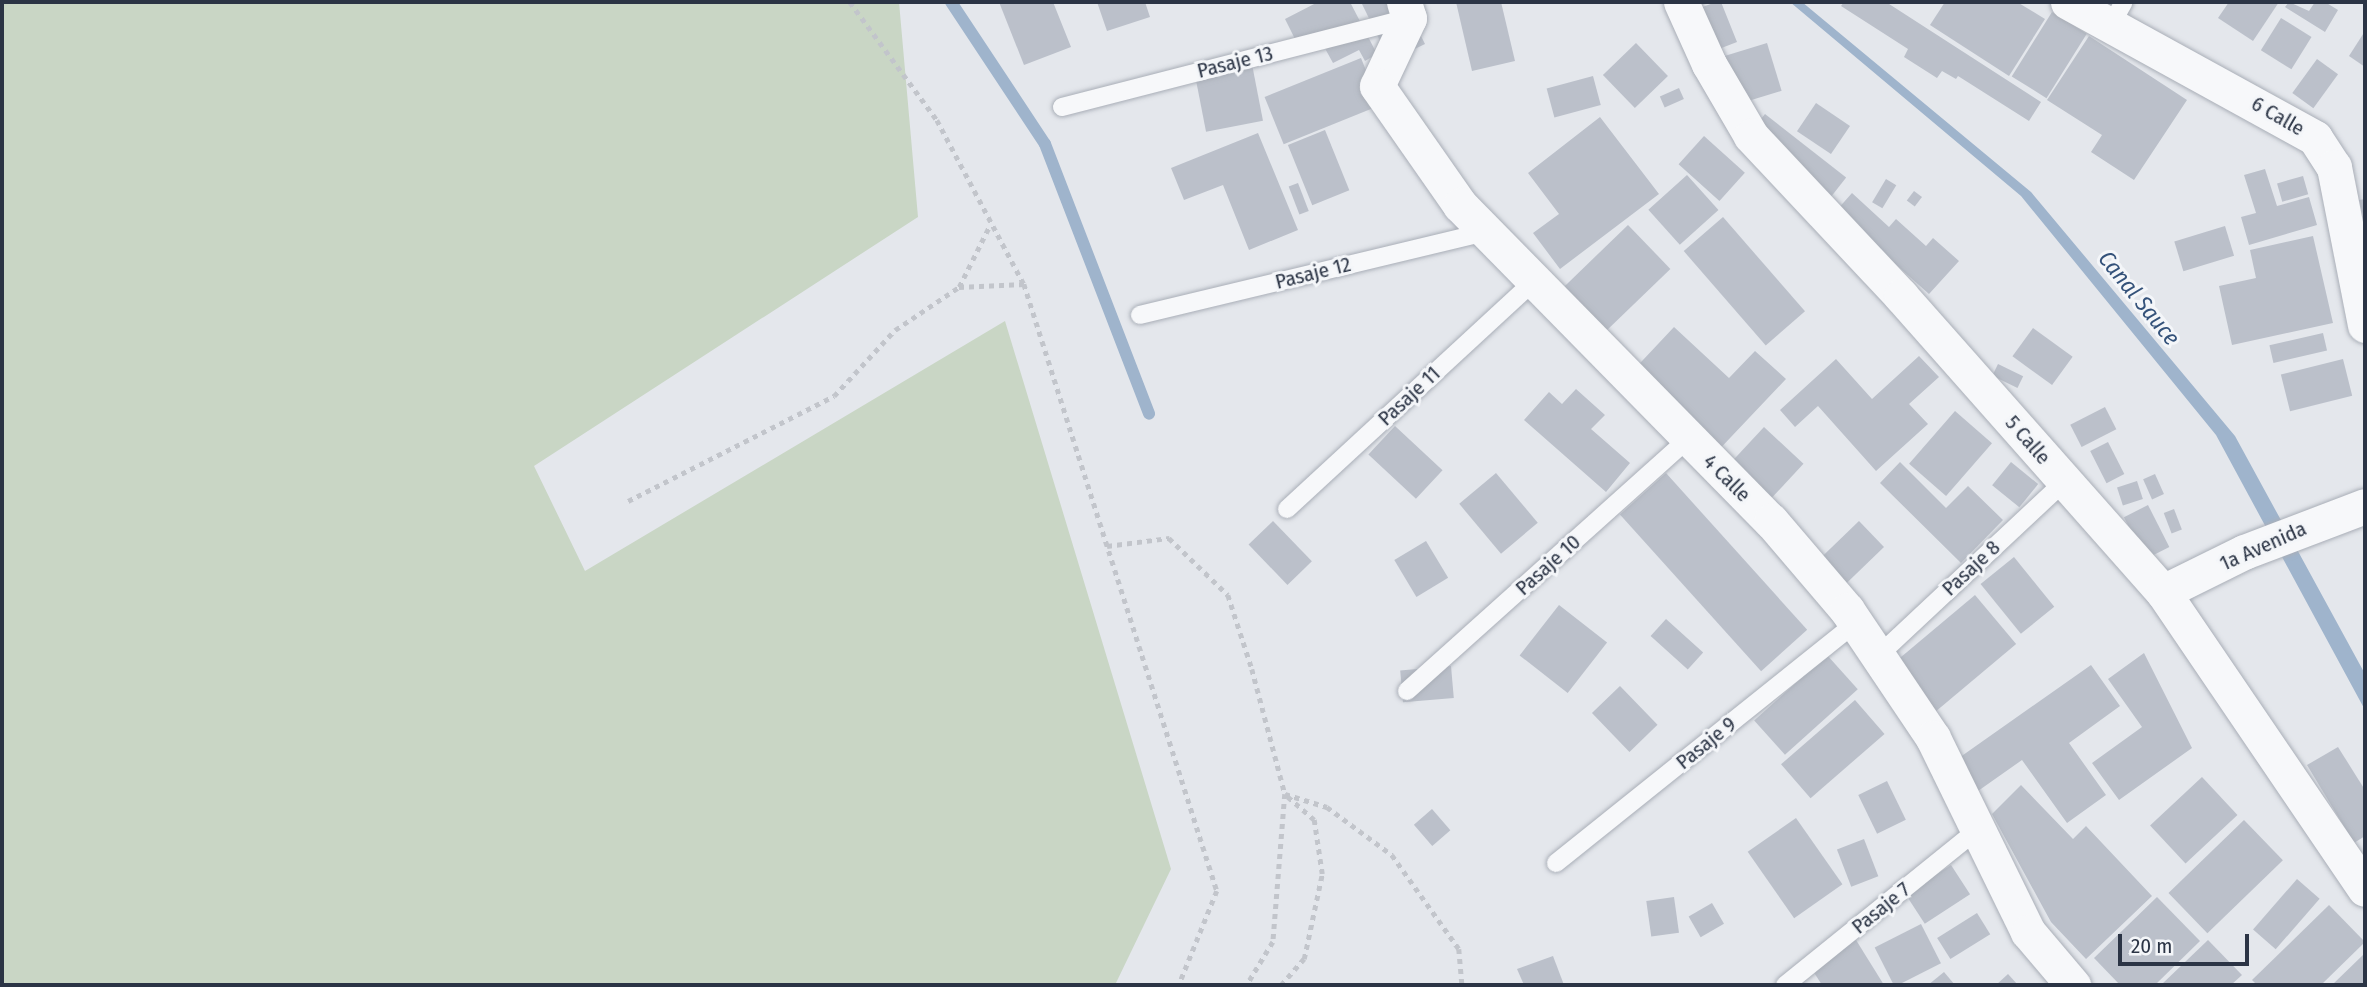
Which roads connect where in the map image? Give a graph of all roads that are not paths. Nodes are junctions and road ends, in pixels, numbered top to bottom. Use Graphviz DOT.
graph roads {
  1 [pos="1681,2"];
  2 [pos="2068,2"];
  3 [pos="1406,10"];
  4 [pos="2118,13"];
  5 [pos="1062,107"];
  6 [pos="1485,232"];
  7 [pos="1532,282"];
  8 [pos="1140,315"];
  9 [pos="2365,325"];
  10 [pos="1688,439"];
  11 [pos="2065,481"];
  12 [pos="2365,506"];
  13 [pos="1287,509"];
  14 [pos="2163,593"];
  15 [pos="1856,622"];
  16 [pos="1878,656"];
  17 [pos="1407,691"];
  18 [pos="1976,830"];
  19 [pos="1556,863"];
  20 [pos="2365,889"];
  21 [pos="1785,985"];
  22 [pos="2073,985"];
  1 -- 11 [label="street, 5 Calle"];
  2 -- 4 [label="street, 6 Calle"];
  3 -- 5 [label="lane, Pasaje 13"];
  3 -- 6 [label="street, 4 Calle"];
  4 -- 9 [label="street, 6 Calle"];
  6 -- 7 [label="street, 4 Calle"];
  6 -- 8 [label="lane, Pasaje 12"];
  7 -- 10 [label="street, 4 Calle"];
  7 -- 13 [label="lane, Pasaje 11"];
  10 -- 15 [label="street, 4 Calle"];
  10 -- 17 [label="lane, Pasaje 10"];
  11 -- 14 [label="street, 5 Calle"];
  11 -- 16 [label="lane, Pasaje 8"];
  12 -- 14 [label="street, 1a Avenida"];
  14 -- 20 [label="street, 5 Calle"];
  15 -- 16 [label="street, 4 Calle"];
  15 -- 19 [label="lane, Pasaje 9"];
  16 -- 18 [label="street, 4 Calle"];
  18 -- 21 [label="lane, Pasaje 7"];
  18 -- 22 [label="street, 4 Calle"];
}
